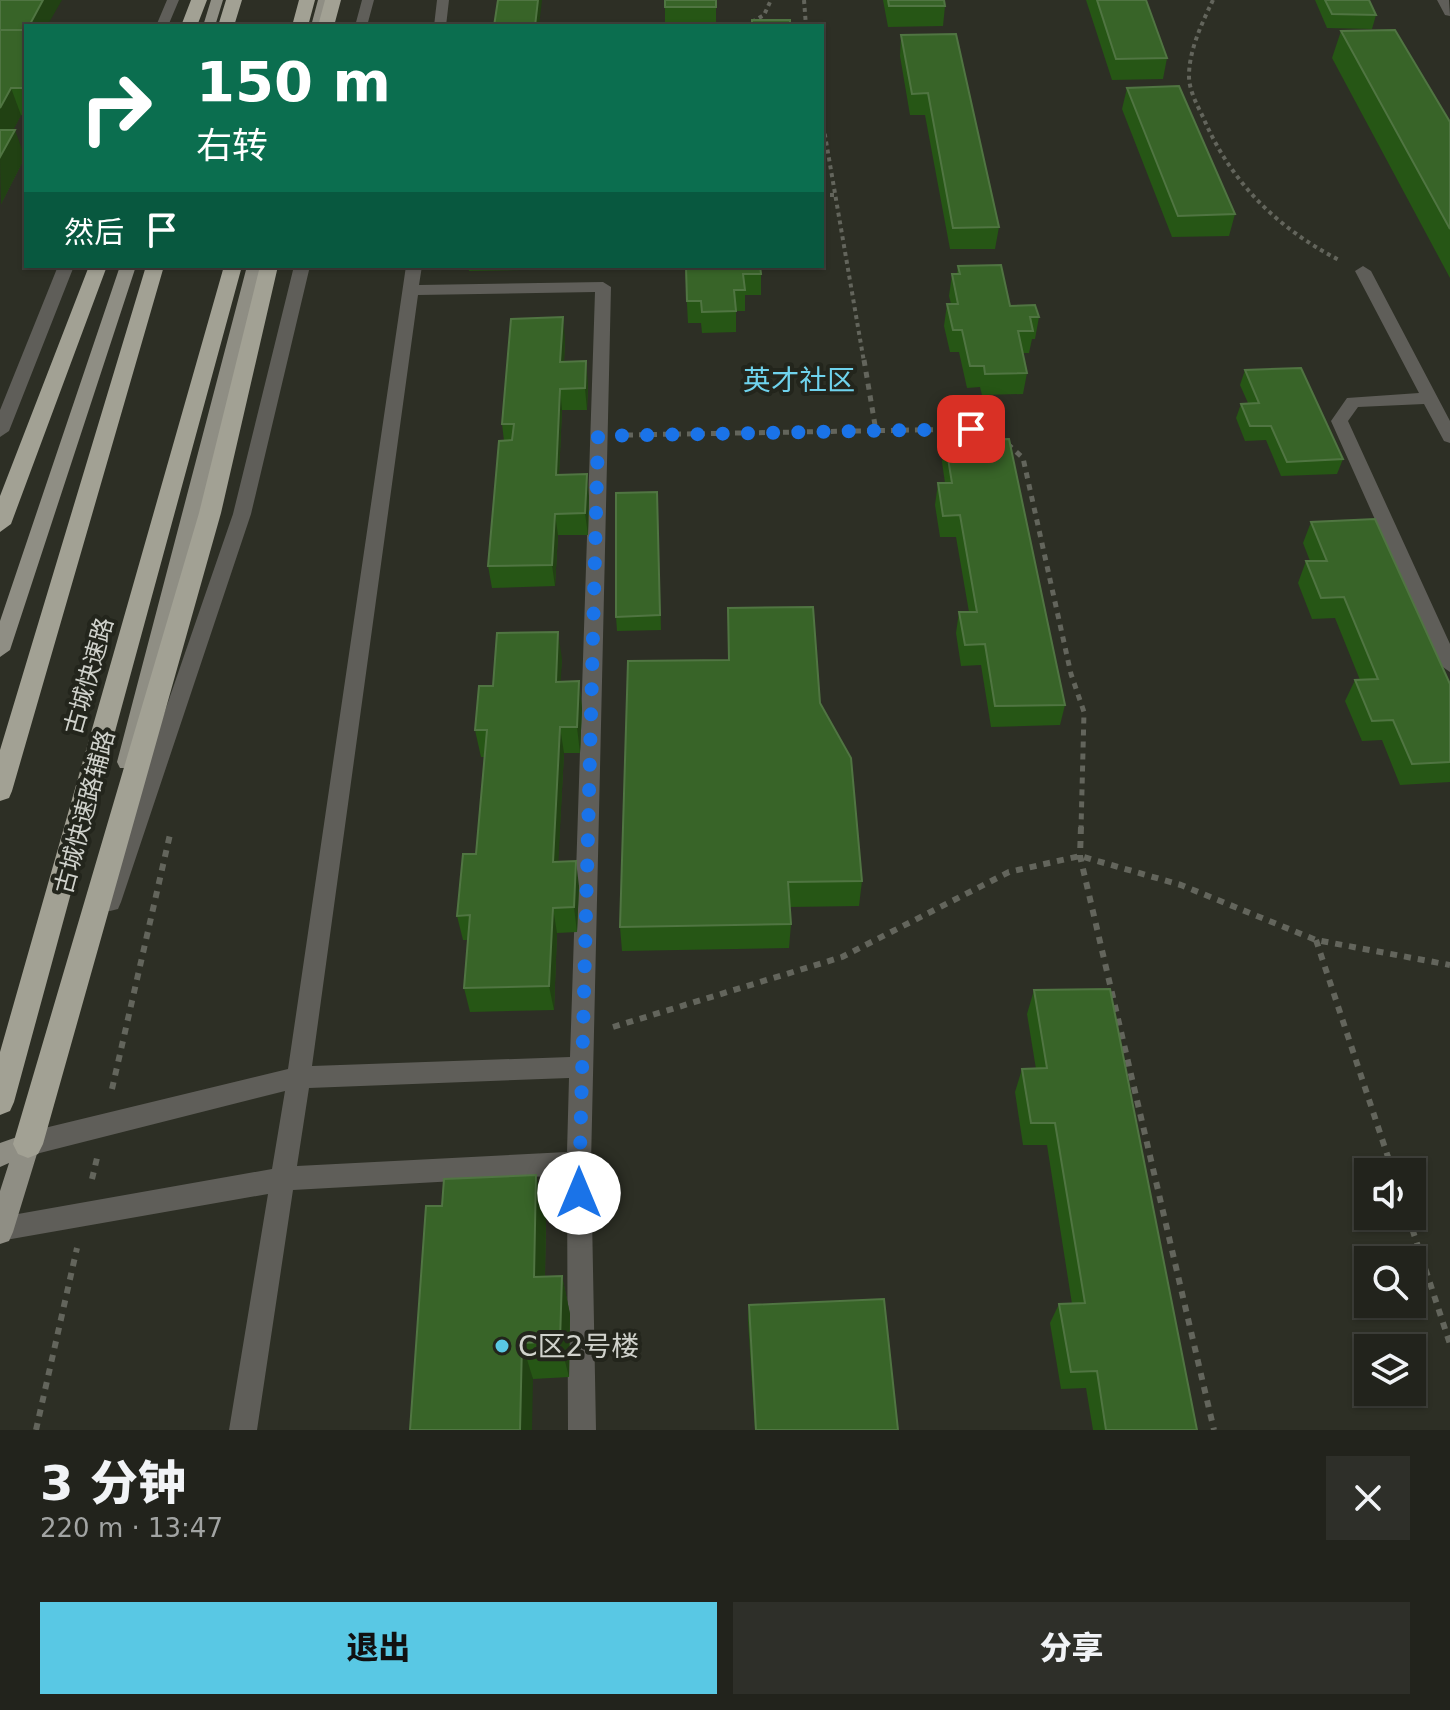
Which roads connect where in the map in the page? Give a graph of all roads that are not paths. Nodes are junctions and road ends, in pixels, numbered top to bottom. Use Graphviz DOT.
graph roads {
  1 [pos="173,0"];
  2 [pos="199,0"];
  3 [pos="217,0"];
  4 [pos="234,0"];
  5 [pos="307,0"];
  6 [pos="324,0"];
  7 [pos="333,0"];
  8 [pos="368,0"];
  9 [pos="443,0"];
  10 [pos="1443,0"];
  11 [pos="1450,12"];
  12 [pos="163,24"];
  13 [pos="190,24"];
  14 [pos="210,24"];
  15 [pos="227,24"];
  16 [pos="301,24"];
  17 [pos="318,24"];
  18 [pos="327,24"];
  19 [pos="362,24"];
  20 [pos="440,24"];
  21 [pos="65,268"];
  22 [pos="97,268"];
  23 [pos="127,268"];
  24 [pos="154,268"];
  25 [pos="232,268"];
  26 [pos="254,268"];
  27 [pos="269,268"];
  28 [pos="302,268"];
  29 [pos="414,268"];
  30 [pos="1363,271"];
  31 [pos="412,290"];
  32 [pos="1430,398"];
  33 [pos="0,431"];
  34 [pos="1450,437"];
  35 [pos="0,524"];
  36 [pos="0,650"];
  37 [pos="1450,665"];
  38 [pos="0,791"];
  39 [pos="581,1067"];
  40 [pos="299,1077"];
  41 [pos="0,1102"];
  42 [pos="28,1144"];
  43 [pos="0,1155"];
  44 [pos="579,1163"];
  45 [pos="284,1179"];
  46 [pos="0,1230"];
  47 [pos="243,1430"];
  48 [pos="582,1430"];
  1 -- 12 [label="street"];
  2 -- 13 [label="highway"];
  3 -- 14 [label="main road"];
  4 -- 15 [label="highway"];
  5 -- 16 [label="highway"];
  6 -- 17 [label="main road"];
  7 -- 18 [label="highway"];
  8 -- 19 [label="street"];
  9 -- 20 [label="street"];
  10 -- 11 [label="street"];
  21 -- 33 [label="street"];
  22 -- 35 [label="highway"];
  23 -- 36 [label="main road"];
  24 -- 38 [label="highway"];
  25 -- 41 [label="highway, 古城快速路"];
  26 -- 42 [label="main road, 古城快速路辅路"];
  27 -- 42 [label="highway"];
  28 -- 42 [label="street"];
  29 -- 31 [label="street"];
  30 -- 32 [label="street"];
  31 -- 39 [label="street"];
  31 -- 40 [label="street"];
  32 -- 34 [label="street"];
  32 -- 37 [label="street"];
  39 -- 40 [label="street"];
  39 -- 44 [label="street"];
  40 -- 42 [label="street"];
  40 -- 45 [label="street"];
  42 -- 43 [label="main road"];
  42 -- 46 [label="main road, 古城快速路辅路"];
  44 -- 45 [label="street"];
  44 -- 48 [label="street"];
  45 -- 46 [label="street"];
  45 -- 47 [label="street"];
}
